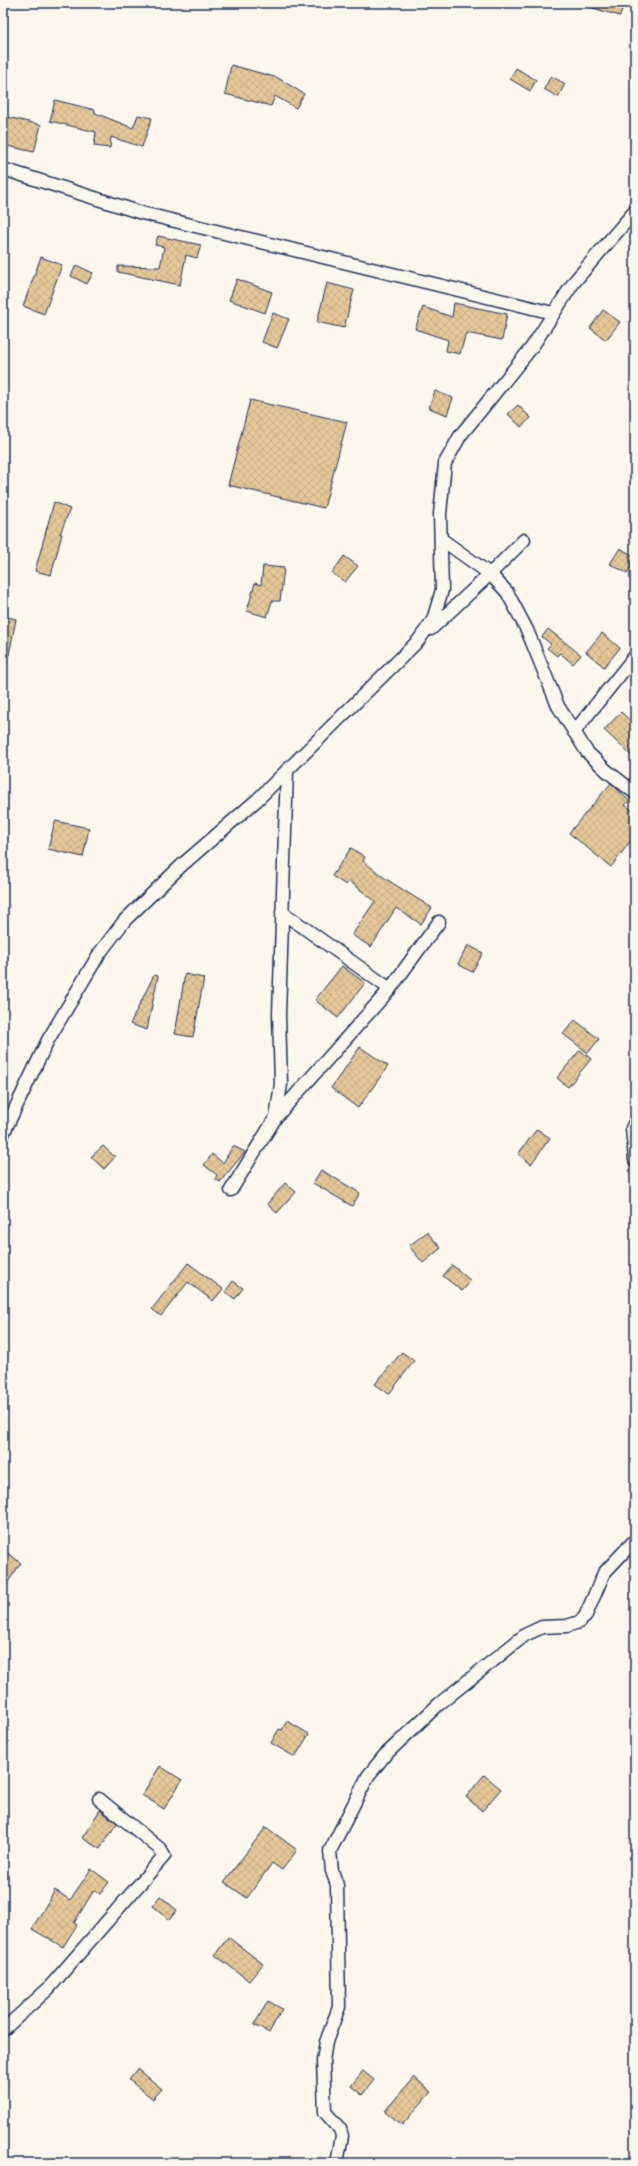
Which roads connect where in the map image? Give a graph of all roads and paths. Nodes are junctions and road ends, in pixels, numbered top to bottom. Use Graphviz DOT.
graph roads {
  1 [pos="3,169"];
  2 [pos="635,211"];
  3 [pos="553,313"];
  4 [pos="441,539"];
  5 [pos="524,540"];
  6 [pos="490,574"];
  7 [pos="418,641"];
  8 [pos="635,656"];
  9 [pos="574,732"];
  10 [pos="287,770"];
  11 [pos="635,793"];
  12 [pos="282,912"];
  13 [pos="439,922"];
  14 [pos="390,989"];
  15 [pos="276,1117"];
  16 [pos="635,1122"];
  17 [pos="3,1134"];
  18 [pos="635,1160"];
  19 [pos="231,1190"];
  20 [pos="635,1540"];
  21 [pos="99,1799"];
  22 [pos="3,2030"];
  23 [pos="337,2163"];
  1 -- 3 [label="street"];
  2 -- 3 [label="street"];
  3 -- 4 [label="street"];
  4 -- 6 [label="street"];
  4 -- 7 [label="street"];
  5 -- 6 [label="street"];
  6 -- 7 [label="street"];
  6 -- 9 [label="street"];
  7 -- 10 [label="street"];
  8 -- 9 [label="street"];
  9 -- 11 [label="street"];
  10 -- 12 [label="street"];
  10 -- 17 [label="street"];
  12 -- 14 [label="street"];
  12 -- 15 [label="street"];
  13 -- 14 [label="street"];
  14 -- 15 [label="street"];
  15 -- 19 [label="street"];
  16 -- 18 [label="street"];
  20 -- 23 [label="street"];
  21 -- 22 [label="street"];
}
